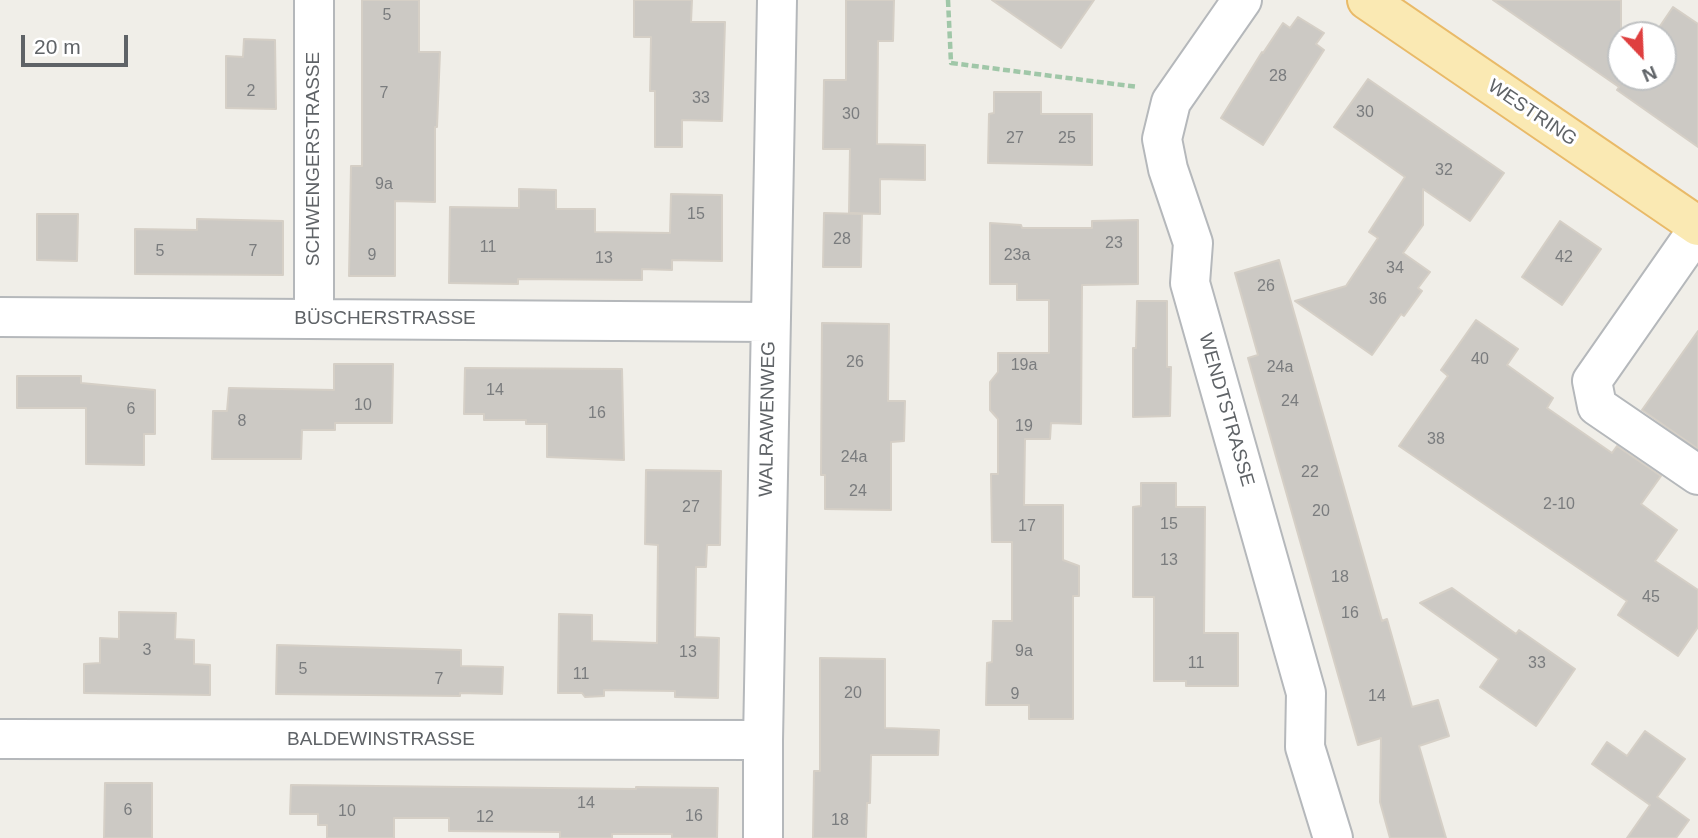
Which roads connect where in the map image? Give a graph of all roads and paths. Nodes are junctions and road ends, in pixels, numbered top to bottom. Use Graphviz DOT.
graph roads {
  1 [pos="314,0"];
  2 [pos="776,0"];
  3 [pos="948,0"];
  4 [pos="1242,0"];
  5 [pos="1367,0"];
  6 [pos="1171,102"];
  7 [pos="1698,227"];
  8 [pos="0,317"];
  9 [pos="314,318"];
  10 [pos="770,322"];
  11 [pos="1698,475"];
  12 [pos="0,739"];
  13 [pos="762,740"];
  14 [pos="763,838"];
  15 [pos="1333,838"];
  1 -- 9 [label="street, SCHWENGERSTRASSE"];
  2 -- 10 [label="street, WALRAWENWEG"];
  3 -- 6 [label="path"];
  4 -- 6 [label="street, WENDTSTRASSE"];
  5 -- 7 [label="main road, WESTRING"];
  6 -- 15 [label="street, WENDTSTRASSE"];
  7 -- 11 [label="street"];
  8 -- 9 [label="street, BÜSCHERSTRASSE"];
  9 -- 10 [label="street, BÜSCHERSTRASSE"];
  10 -- 13 [label="street, WALRAWENWEG"];
  12 -- 13 [label="street, BALDEWINSTRASSE"];
  13 -- 14 [label="street, WALRAWENWEG"];
}
